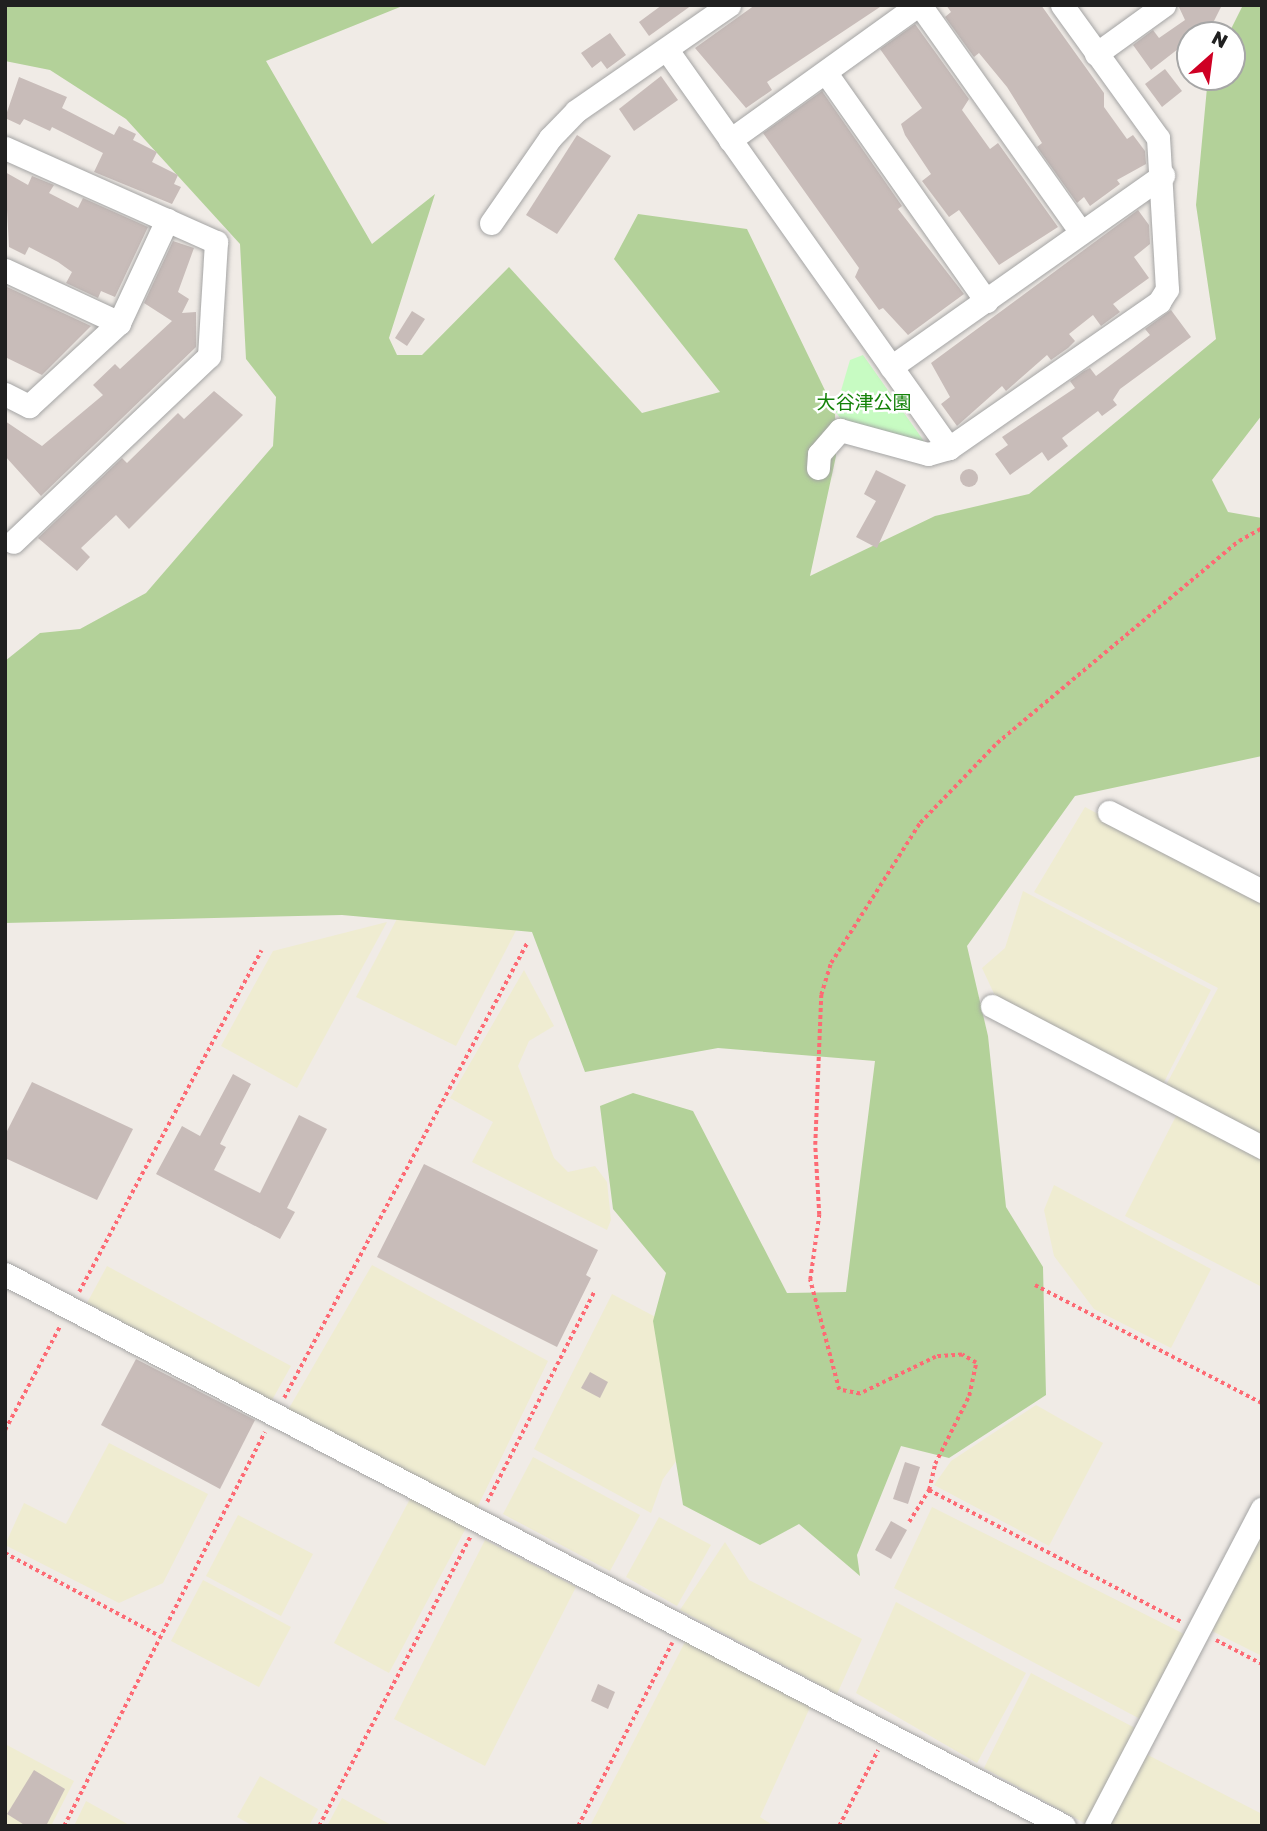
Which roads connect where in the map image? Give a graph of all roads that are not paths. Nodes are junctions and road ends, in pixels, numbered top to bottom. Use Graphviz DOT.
graph roads {
  1 [pos="729,5"];
  2 [pos="919,5"];
  3 [pos="1062,5"];
  4 [pos="1164,5"];
  5 [pos="667,50"];
  6 [pos="1096,54"];
  7 [pos="826,73"];
  8 [pos="730,140"];
  9 [pos="5,148"];
  10 [pos="1163,175"];
  11 [pos="167,220"];
  12 [pos="491,223"];
  13 [pos="1080,231"];
  14 [pos="5,270"];
  15 [pos="986,301"];
  16 [pos="119,323"];
  17 [pos="891,367"];
  18 [pos="5,394"];
  19 [pos="949,448"];
  20 [pos="818,468"];
  21 [pos="13,542"];
  22 [pos="1109,812"];
  23 [pos="1262,891"];
  24 [pos="992,1006"];
  25 [pos="1262,1147"];
  26 [pos="5,1274"];
  27 [pos="1262,1509"];
  28 [pos="1064,1826"];
  29 [pos="1097,1826"];
  1 -- 5 [label="street"];
  2 -- 7 [label="street"];
  2 -- 13 [label="street"];
  3 -- 6 [label="street"];
  4 -- 6 [label="street"];
  5 -- 8 [label="street"];
  5 -- 12 [label="street"];
  6 -- 10 [label="street"];
  7 -- 8 [label="street"];
  7 -- 15 [label="street"];
  8 -- 17 [label="street"];
  9 -- 11 [label="street"];
  10 -- 13 [label="street"];
  10 -- 19 [label="street"];
  11 -- 16 [label="street"];
  11 -- 21 [label="street"];
  13 -- 15 [label="street"];
  14 -- 16 [label="street"];
  15 -- 17 [label="street"];
  16 -- 18 [label="street"];
  17 -- 19 [label="street"];
  19 -- 20 [label="street"];
  22 -- 23 [label="street"];
  24 -- 25 [label="street"];
  26 -- 28 [label="street"];
  27 -- 29 [label="street"];
}
